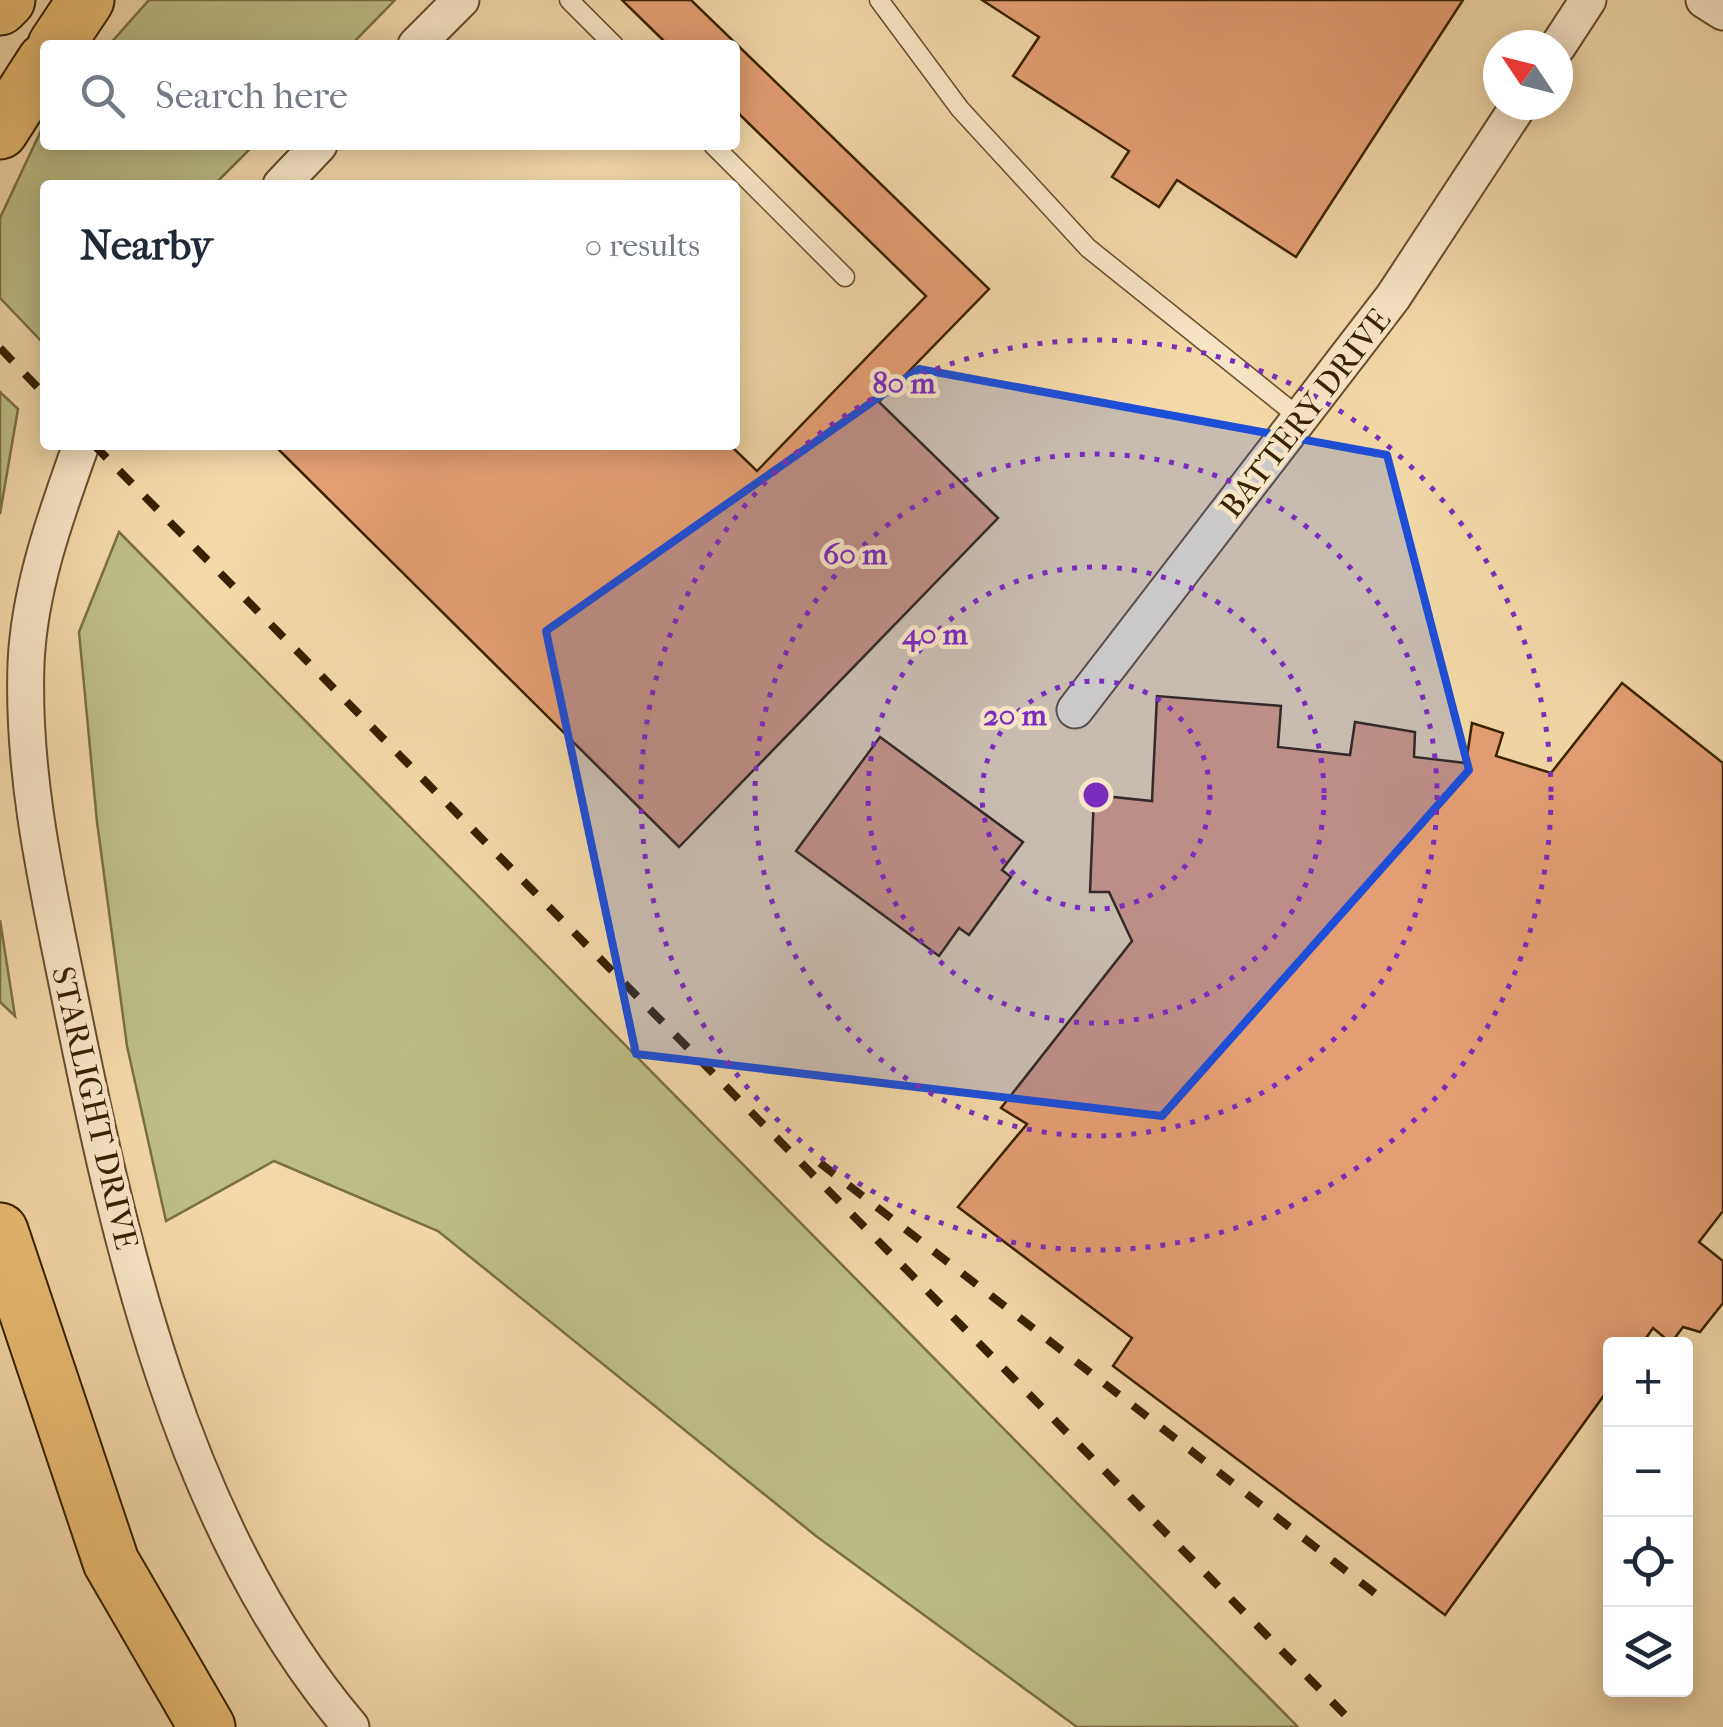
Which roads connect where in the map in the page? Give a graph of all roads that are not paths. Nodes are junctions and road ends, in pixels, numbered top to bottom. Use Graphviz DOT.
graph roads {
  1 [pos="7,0"];
  2 [pos="86,0"];
  3 [pos="461,0"];
  4 [pos="569,0"];
  5 [pos="879,0"];
  6 [pos="1588,0"];
  7 [pos="1704,0"];
  8 [pos="0,7"];
  9 [pos="1723,12"];
  10 [pos="1568,30"];
  11 [pos="59,40"];
  12 [pos="421,40"];
  13 [pos="609,40"];
  14 [pos="40,69"];
  15 [pos="1509,120"];
  16 [pos="0,131"];
  17 [pos="314,150"];
  18 [pos="719,150"];
  19 [pos="286,180"];
  20 [pos="845,277"];
  21 [pos="1300,418"];
  22 [pos="79,450"];
  23 [pos="1075,710"];
  24 [pos="0,1231"];
  25 [pos="207,1727"];
  26 [pos="351,1727"];
  1 -- 8 [label="highway"];
  2 -- 11 [label="highway"];
  3 -- 12 [label="street"];
  4 -- 13 [label="lane"];
  5 -- 21 [label="lane"];
  6 -- 10 [label="street"];
  7 -- 9 [label="street"];
  14 -- 16 [label="highway"];
  15 -- 21 [label="street, BATTERY DRIVE"];
  17 -- 19 [label="street"];
  18 -- 20 [label="lane"];
  21 -- 23 [label="street, BATTERY DRIVE"];
  22 -- 26 [label="street, STARLIGHT DRIVE"];
  24 -- 25 [label="highway"];
}
